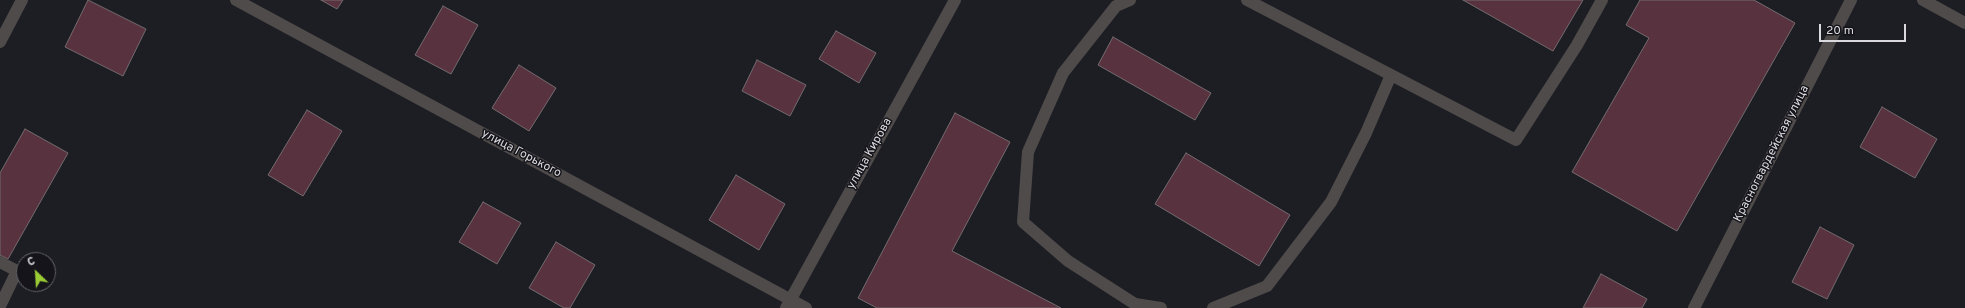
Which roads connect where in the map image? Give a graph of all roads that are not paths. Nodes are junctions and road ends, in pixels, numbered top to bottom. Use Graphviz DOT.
graph roads {
  1 [pos="22,0"];
  2 [pos="236,0"];
  3 [pos="955,0"];
  4 [pos="1130,0"];
  5 [pos="1247,0"];
  6 [pos="1602,0"];
  7 [pos="1851,0"];
  8 [pos="1923,0"];
  9 [pos="1965,23"];
  10 [pos="0,42"];
  11 [pos="1391,75"];
  12 [pos="0,262"];
  13 [pos="788,304"];
  14 [pos="0,306"];
  15 [pos="806,308"];
  16 [pos="1161,308"];
  17 [pos="1213,308"];
  18 [pos="1694,308"];
  1 -- 10 [label="street"];
  2 -- 13 [label="street, улица Горького"];
  3 -- 13 [label="street, улица Кирова"];
  4 -- 16 [label="street"];
  5 -- 11 [label="street"];
  6 -- 11 [label="street"];
  7 -- 18 [label="street, Красногвардейская улица"];
  8 -- 9 [label="street"];
  11 -- 17 [label="street"];
  12 -- 14 [label="street"];
  13 -- 15 [label="street, улица Горького"];
}
